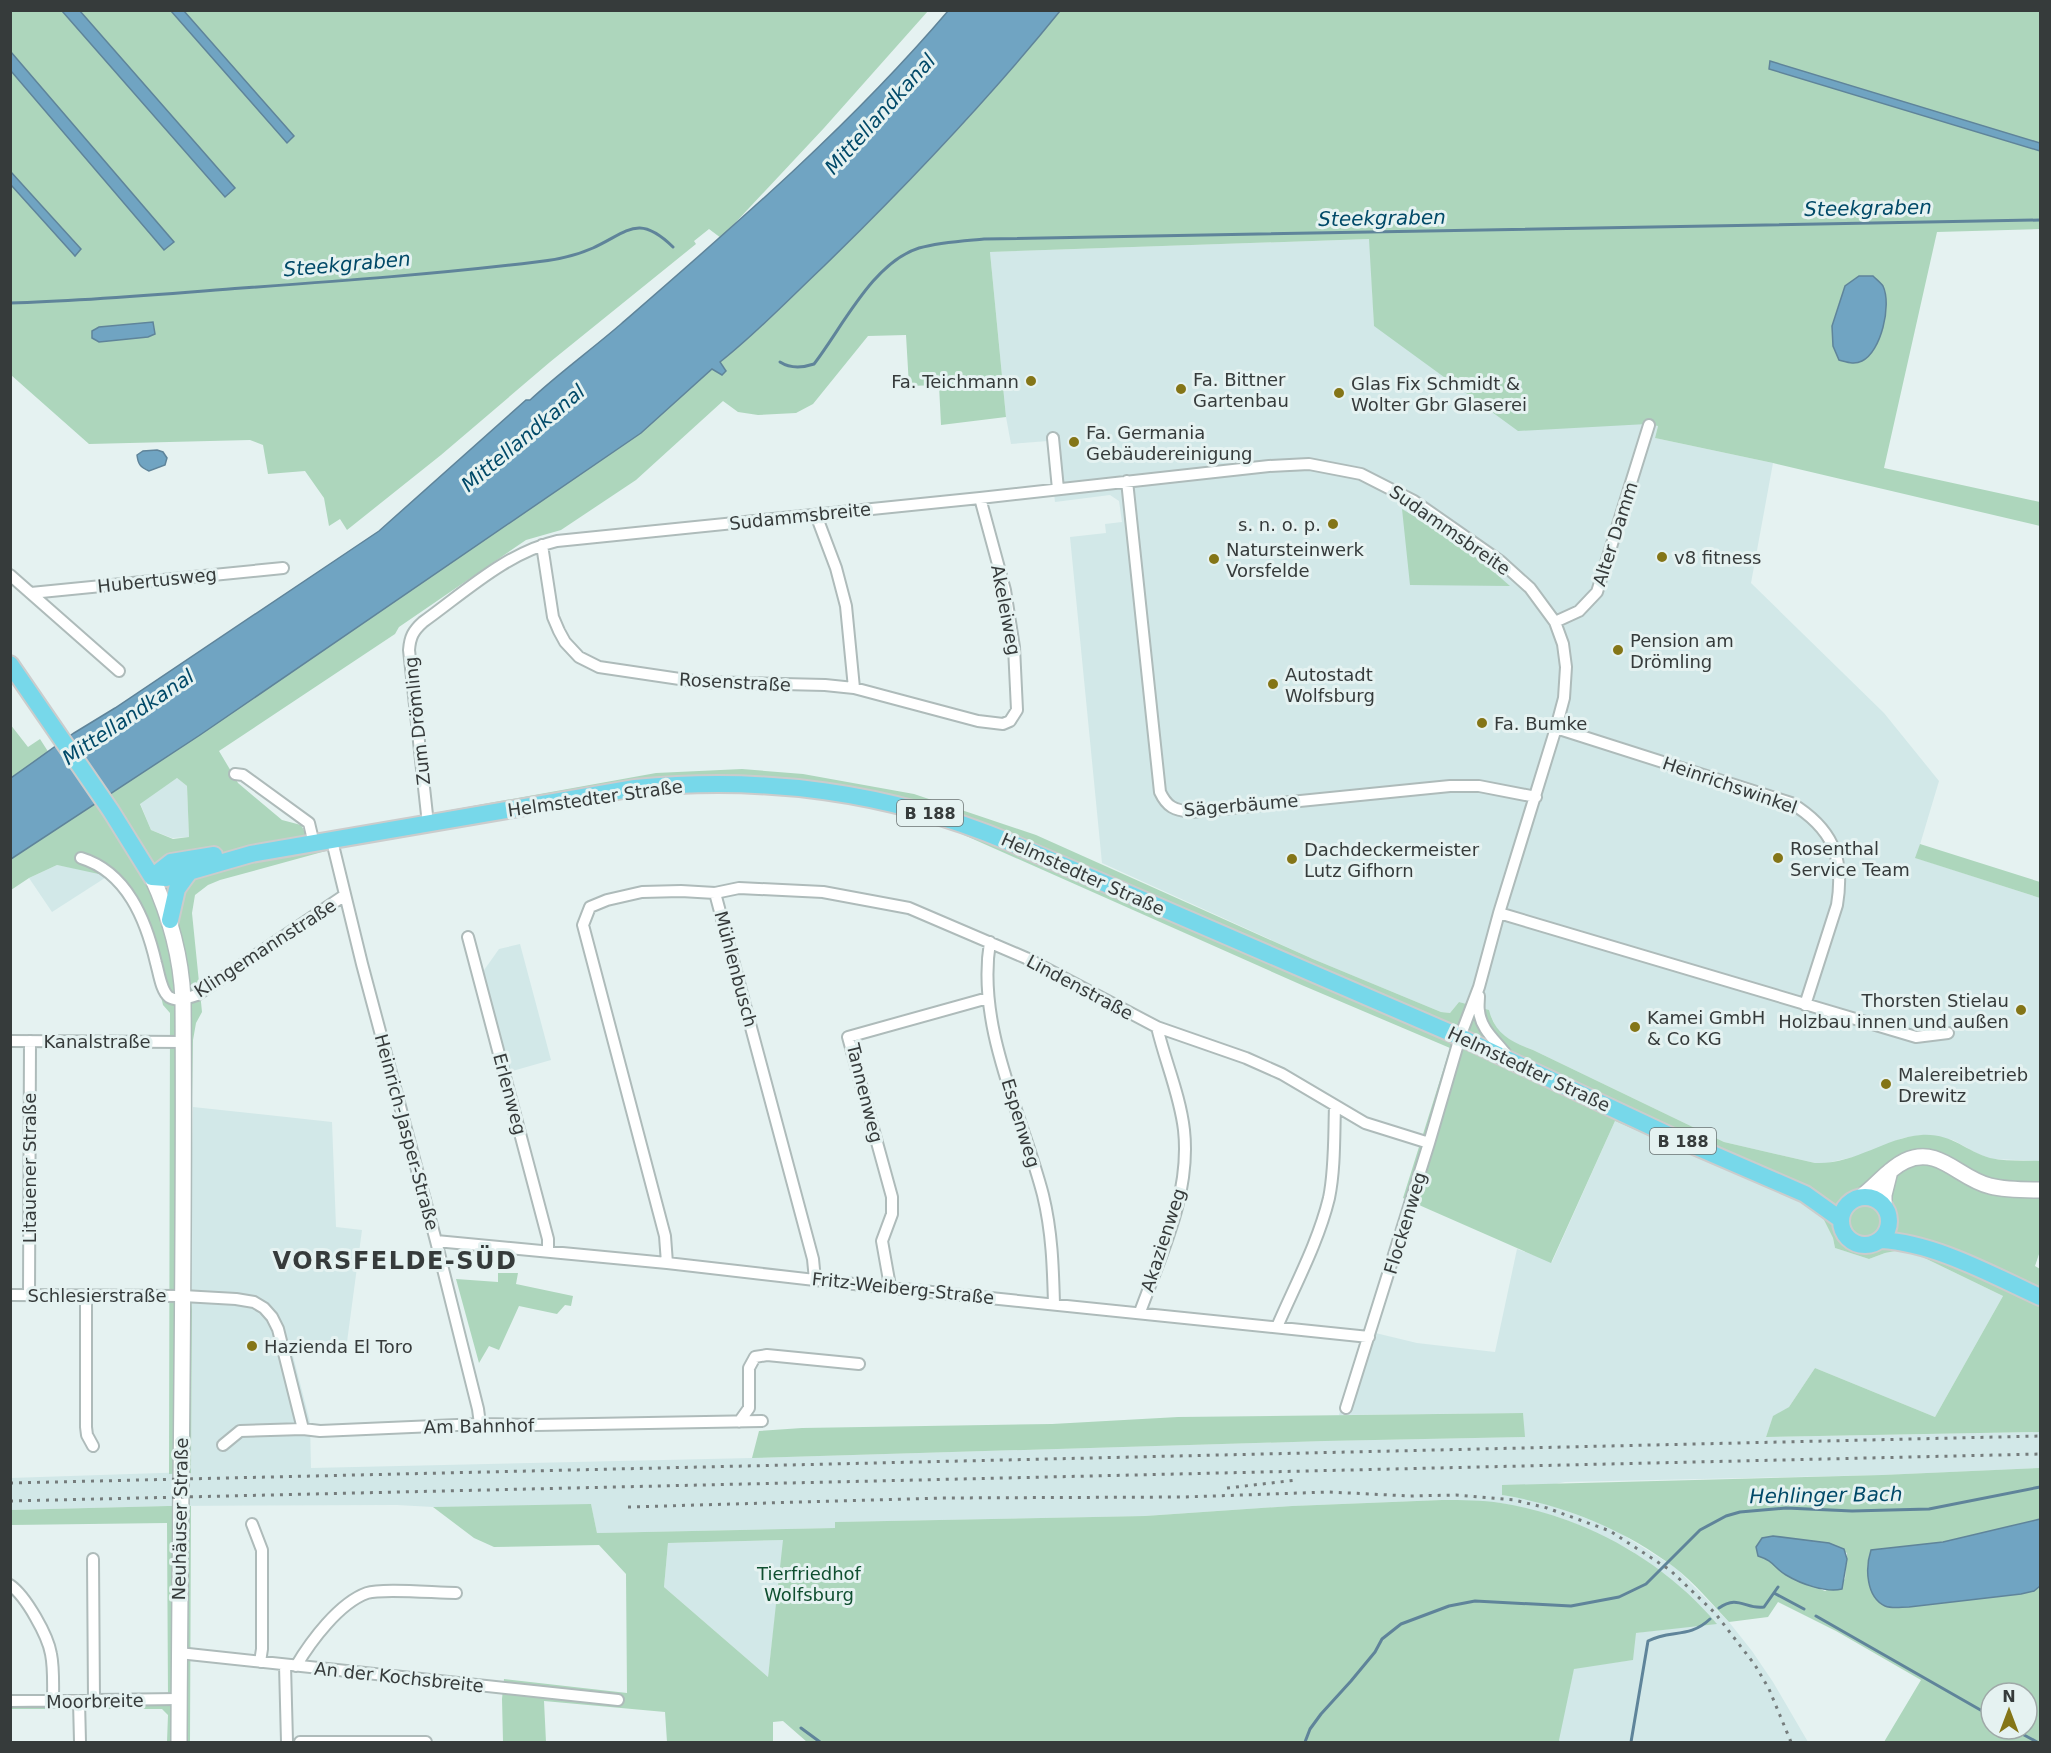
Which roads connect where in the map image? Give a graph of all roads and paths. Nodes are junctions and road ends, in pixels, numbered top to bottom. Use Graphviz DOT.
graph roads {
  1 [pos="1649,425"];
  2 [pos="1053,438"];
  3 [pos="1126,481"];
  4 [pos="1058,489"];
  5 [pos="980,498"];
  6 [pos="816,515"];
  7 [pos="542,544"];
  8 [pos="283,568"];
  9 [pos="10,575"];
  10 [pos="32,593"];
  11 [pos="1555,622"];
  12 [pos="10,664"];
  13 [pos="119,671"];
  14 [pos="855,688"];
  15 [pos="1010,721"];
  16 [pos="1556,728"];
  17 [pos="235,774"];
  18 [pos="1536,797"];
  19 [pos="428,824"];
  20 [pos="332,841"];
  21 [pos="314,844"];
  22 [pos="133,846"];
  23 [pos="251,854"];
  24 [pos="81,858"];
  25 [pos="171,862"];
  26 [pos="190,871"];
  27 [pos="152,877"];
  28 [pos="715,893"];
  29 [pos="345,895"];
  30 [pos="1499,913"];
  31 [pos="170,920"];
  32 [pos="468,937"];
  33 [pos="990,942"];
  34 [pos="1479,987"];
  35 [pos="988,998"];
  36 [pos="183,999"];
  37 [pos="1805,1005"];
  38 [pos="1157,1027"];
  39 [pos="1948,1033"];
  40 [pos="1460,1037"];
  41 [pos="10,1041"];
  42 [pos="30,1041"];
  43 [pos="184,1042"];
  44 [pos="1510,1060"];
  45 [pos="1335,1106"];
  46 [pos="1429,1143"];
  47 [pos="1890,1171"];
  48 [pos="2040,1190"];
  49 [pos="1805,1194"];
  50 [pos="1857,1198"];
  51 [pos="1887,1214"];
  52 [pos="1840,1219"];
  53 [pos="436,1240"];
  54 [pos="1881,1240"];
  55 [pos="548,1251"];
  56 [pos="1937,1252"];
  57 [pos="667,1263"];
  58 [pos="815,1280"];
  59 [pos="890,1286"];
  60 [pos="10,1295"];
  61 [pos="28,1295"];
  62 [pos="86,1295"];
  63 [pos="183,1296"];
  64 [pos="2040,1297"];
  65 [pos="1054,1304"];
  66 [pos="1140,1312"];
  67 [pos="1277,1327"];
  68 [pos="1370,1337"];
  69 [pos="859,1364"];
  70 [pos="1346,1408"];
  71 [pos="762,1421"];
  72 [pos="740,1422"];
  73 [pos="480,1424"];
  74 [pos="303,1429"];
  75 [pos="223,1445"];
  76 [pos="93,1446"];
  77 [pos="252,1524"];
  78 [pos="93,1560"];
  79 [pos="10,1585"];
  80 [pos="456,1593"];
  81 [pos="179,1653"];
  82 [pos="260,1662"];
  83 [pos="291,1665"];
  84 [pos="179,1699"];
  85 [pos="618,1700"];
  86 [pos="10,1701"];
  87 [pos="79,1701"];
  88 [pos="94,1701"];
  89 [pos="53,1702"];
  90 [pos="80,1743"];
  91 [pos="179,1743"];
  92 [pos="287,1743"];
  93 [pos="300,1743"];
  94 [pos="426,1743"];
  1 -- 11 [label="street, Alter Damm"];
  2 -- 4 [label="street"];
  3 -- 4 [label="street, Sudammsbreite"];
  3 -- 11 [label="street, Sudammsbreite"];
  3 -- 18 [label="street, Sägerbäume"];
  4 -- 5 [label="street, Sudammsbreite"];
  5 -- 6 [label="street, Sudammsbreite"];
  5 -- 15 [label="street, Akeleiweg"];
  6 -- 7 [label="street, Sudammsbreite"];
  6 -- 14 [label="street"];
  7 -- 14 [label="street, Rosenstraße"];
  7 -- 19 [label="street, Zum Drömling"];
  8 -- 10 [label="street, Hubertusweg"];
  9 -- 10 [label="street"];
  10 -- 13 [label="street"];
  11 -- 16 [label="street, Sudammsbreite"];
  12 -- 22 [label="main road"];
  14 -- 15 [label="street, Rosenstraße"];
  16 -- 18 [label="street, Sudammsbreite"];
  16 -- 37 [label="street, Heinrichswinkel"];
  17 -- 21 [label="street"];
  18 -- 30 [label="street, Sudammsbreite"];
  19 -- 20 [label="main road, Helmstedter Straße / B 188"];
  19 -- 40 [label="main road, Helmstedter Straße / B 188"];
  20 -- 21 [label="main road, Helmstedter Straße / B 188"];
  20 -- 29 [label="street, Heinrich-Jasper-Straße"];
  21 -- 23 [label="main road, Helmstedter Straße / B 188"];
  22 -- 25 [label="main road, B 188"];
  22 -- 27 [label="main road"];
  23 -- 25 [label="main road, Helmstedter Straße / B 188"];
  23 -- 26 [label="main road, Helmstedter Straße / B 188"];
  24 -- 36 [label="street"];
  25 -- 27 [label="main road"];
  26 -- 27 [label="main road, Helmstedter Straße / B 188"];
  26 -- 31 [label="main road"];
  27 -- 31 [label="main road, Neuhäuser Straße"];
  28 -- 33 [label="street, Lindenstraße"];
  28 -- 57 [label="street, Mühlenbusch"];
  28 -- 58 [label="street, Mühlenbusch"];
  29 -- 36 [label="street, Klingemannstraße"];
  29 -- 53 [label="street, Heinrich-Jasper-Straße"];
  30 -- 34 [label="street, Sudammsbreite"];
  30 -- 37 [label="street"];
  31 -- 36 [label="main road, Neuhäuser Straße"];
  32 -- 55 [label="street, Erlenweg"];
  33 -- 35 [label="street, Espenweg"];
  33 -- 38 [label="street, Lindenstraße"];
  34 -- 40 [label="street, Sudammsbreite"];
  34 -- 44 [label="street, Sudammsbreite"];
  35 -- 59 [label="street, Tannenweg"];
  35 -- 65 [label="street, Espenweg"];
  36 -- 43 [label="main road, Neuhäuser Straße"];
  37 -- 39 [label="street"];
  38 -- 45 [label="street, Lindenstraße"];
  38 -- 66 [label="street, Akazienweg"];
  40 -- 44 [label="main road, Helmstedter Straße / B 188"];
  40 -- 46 [label="street, Flockenweg"];
  41 -- 42 [label="street, Kanalstraße"];
  42 -- 43 [label="street, Kanalstraße"];
  42 -- 61 [label="street, Litauener Straße"];
  43 -- 63 [label="main road, Neuhäuser Straße"];
  44 -- 49 [label="main road, Helmstedter Straße / B 188"];
  45 -- 46 [label="street, Lindenstraße"];
  45 -- 67 [label="street"];
  46 -- 68 [label="street, Flockenweg"];
  47 -- 48 [label="main road"];
  47 -- 50 [label="main road"];
  47 -- 51 [label="main road"];
  49 -- 50 [label="main road, Helmstedter Straße / B 188"];
  49 -- 52 [label="main road, Helmstedter Straße / B 188"];
  50 -- 51 [label="main road"];
  50 -- 52 [label="main road"];
  51 -- 54 [label="main road"];
  51 -- 56 [label="main road"];
  52 -- 54 [label="main road"];
  53 -- 55 [label="street, Fritz-Weiberg-Straße"];
  53 -- 73 [label="street, Heinrich-Jasper-Straße"];
  54 -- 56 [label="main road"];
  55 -- 57 [label="street, Fritz-Weiberg-Straße"];
  56 -- 64 [label="main road"];
  57 -- 58 [label="street, Fritz-Weiberg-Straße"];
  58 -- 59 [label="street, Fritz-Weiberg-Straße"];
  59 -- 65 [label="street, Fritz-Weiberg-Straße"];
  60 -- 61 [label="street, Schlesierstraße"];
  61 -- 62 [label="street, Schlesierstraße"];
  62 -- 63 [label="street, Schlesierstraße"];
  62 -- 76 [label="street"];
  63 -- 74 [label="street"];
  63 -- 81 [label="main road, Neuhäuser Straße"];
  65 -- 66 [label="street, Fritz-Weiberg-Straße"];
  66 -- 67 [label="street, Fritz-Weiberg-Straße"];
  67 -- 68 [label="street, Fritz-Weiberg-Straße"];
  68 -- 70 [label="street, Flockenweg"];
  69 -- 72 [label="street"];
  71 -- 72 [label="street, Am Bahnhof"];
  72 -- 73 [label="street, Am Bahnhof"];
  73 -- 74 [label="street, Am Bahnhof"];
  74 -- 75 [label="street, Am Bahnhof"];
  77 -- 82 [label="street"];
  78 -- 88 [label="street"];
  79 -- 89 [label="street"];
  80 -- 83 [label="street"];
  81 -- 82 [label="street, An der Kochsbreite"];
  81 -- 84 [label="main road, Neuhäuser Straße"];
  82 -- 83 [label="street, An der Kochsbreite"];
  83 -- 85 [label="street, An der Kochsbreite"];
  83 -- 92 [label="street"];
  84 -- 88 [label="street, Moorbreite"];
  84 -- 91 [label="main road, Neuhäuser Straße"];
  86 -- 89 [label="street, Moorbreite"];
  87 -- 88 [label="street, Moorbreite"];
  87 -- 89 [label="street, Moorbreite"];
  87 -- 90 [label="street"];
  93 -- 94 [label="street"];
}
